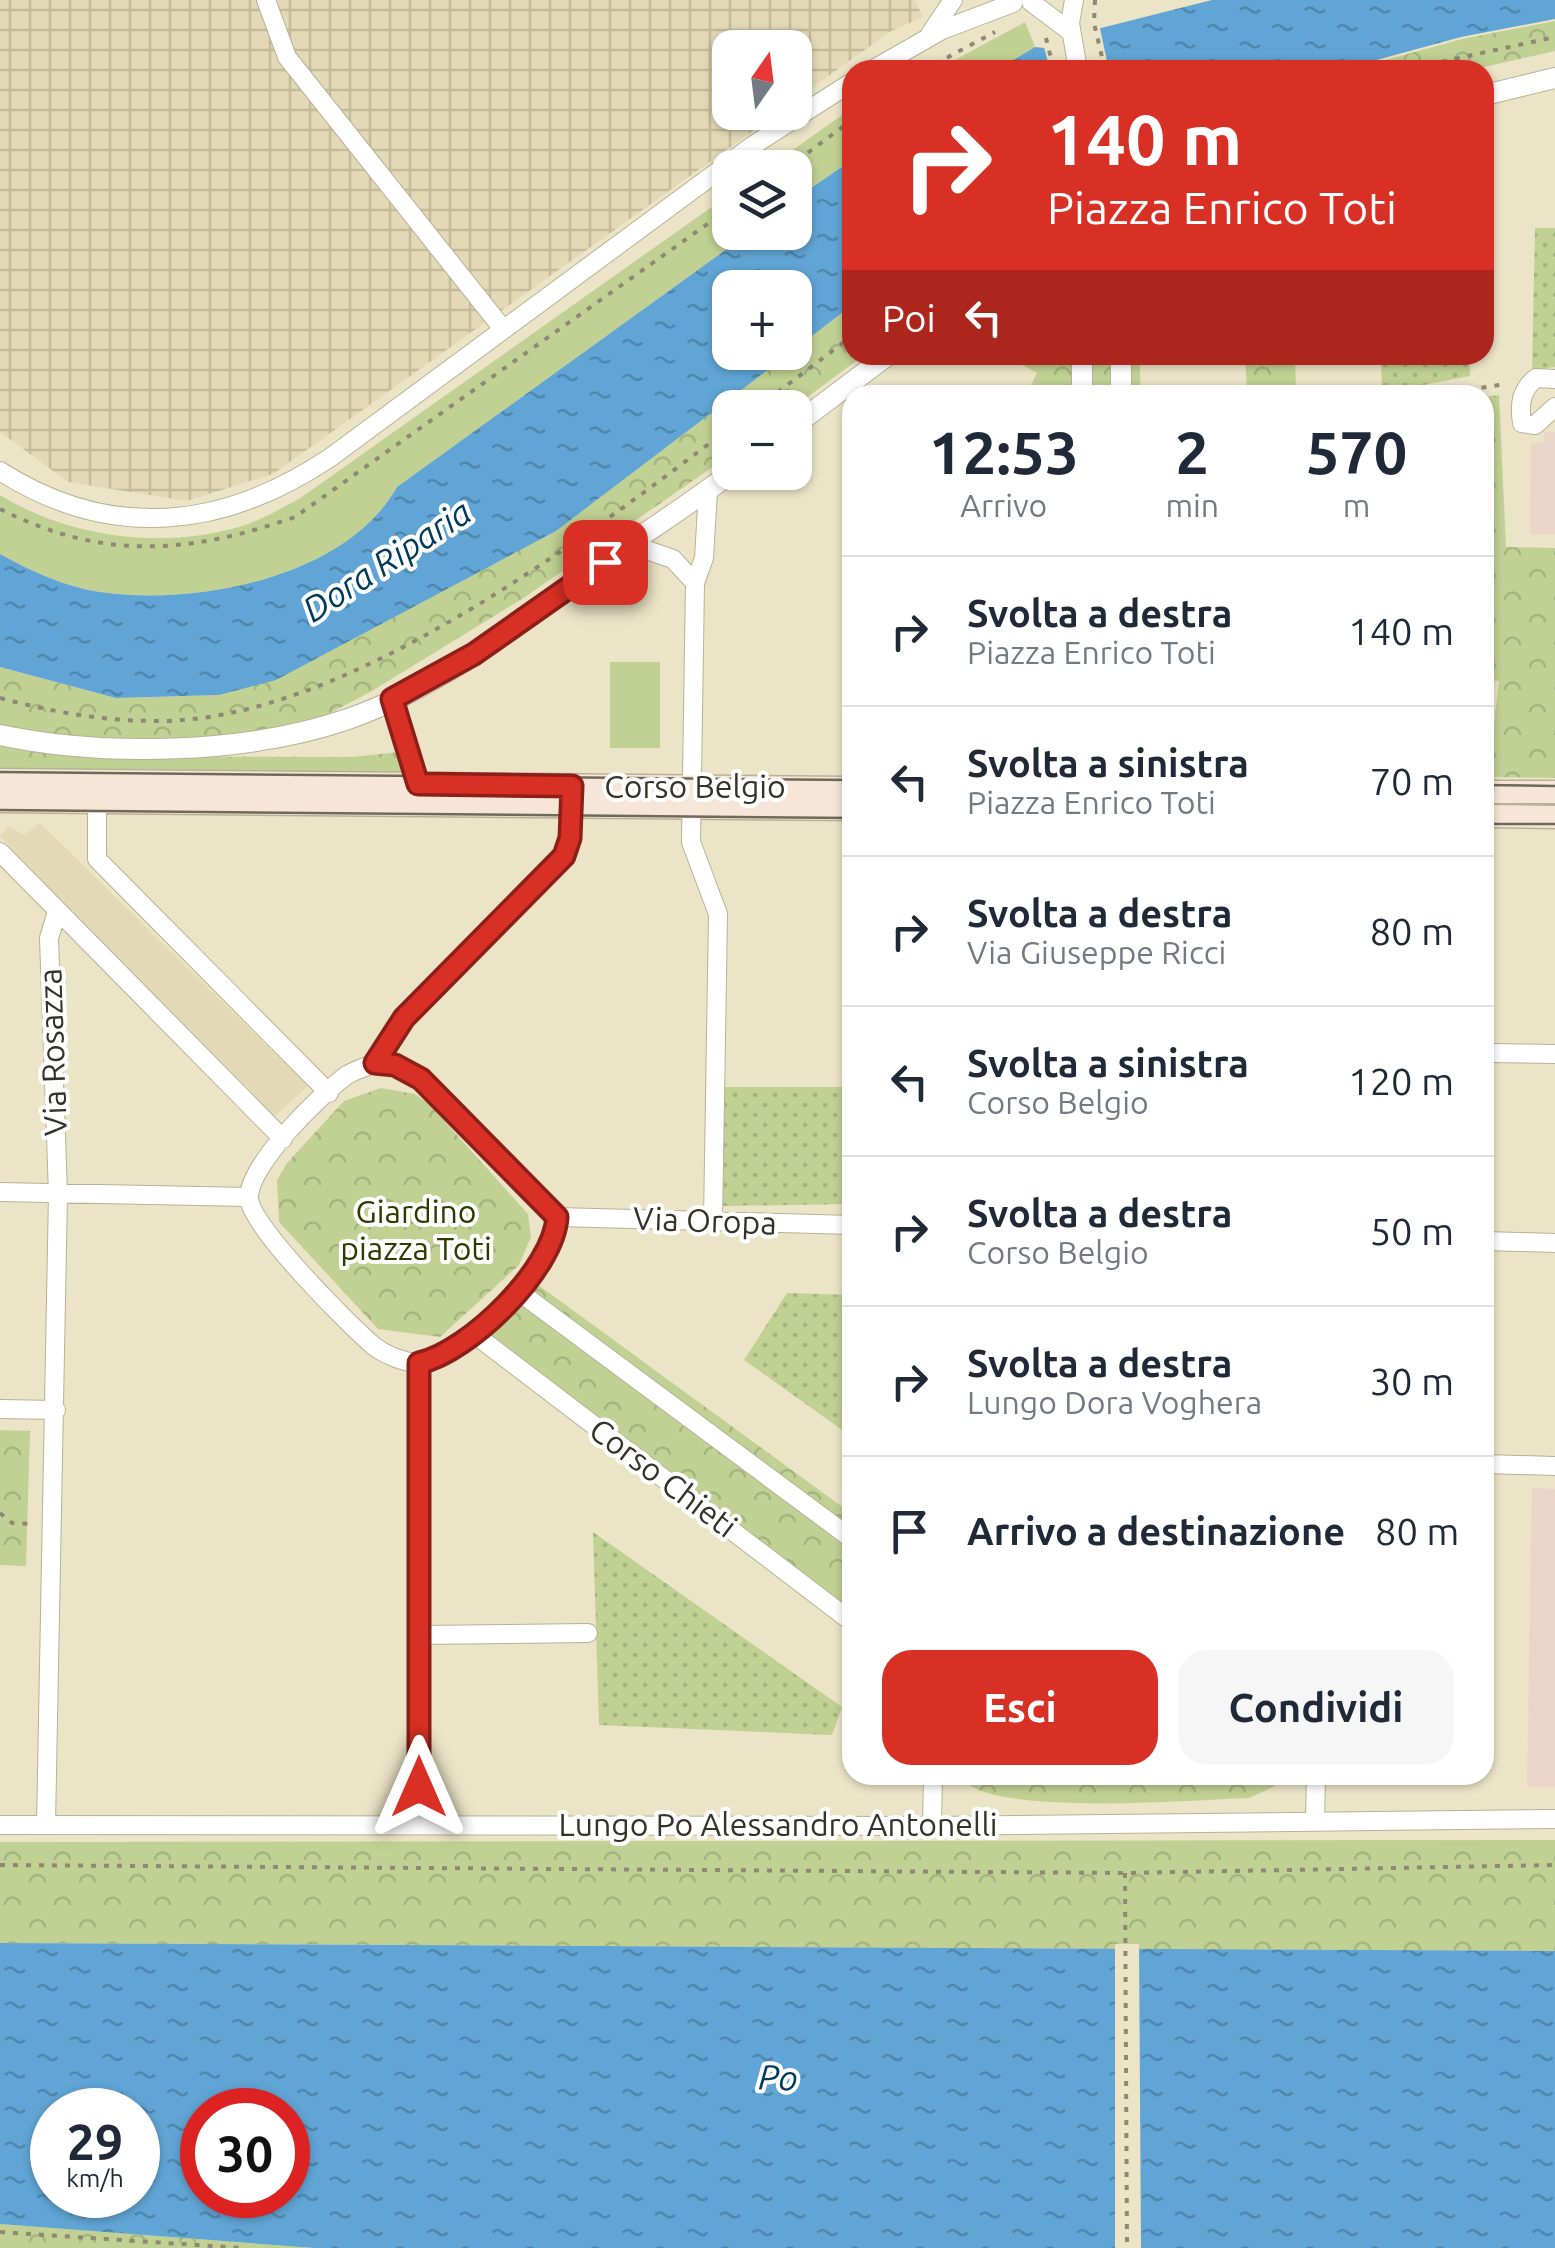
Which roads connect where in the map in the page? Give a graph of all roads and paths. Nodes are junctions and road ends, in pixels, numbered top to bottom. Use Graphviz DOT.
graph roads {
  1 [pos="266,0"];
  2 [pos="953,0"];
  3 [pos="1095,0"];
  4 [pos="1074,3"];
  5 [pos="1025,4"];
  6 [pos="1008,26"];
  7 [pos="1070,32"];
  8 [pos="1555,37"];
  9 [pos="926,38"];
  10 [pos="1047,41"];
  11 [pos="889,60"];
  12 [pos="943,60"];
  13 [pos="1052,60"];
  14 [pos="1076,60"];
  15 [pos="1103,60"];
  16 [pos="1450,60"];
  17 [pos="1555,78"];
  18 [pos="842,88"];
  19 [pos="1494,94"];
  20 [pos="842,127"];
  21 [pos="811,150"];
  22 [pos="503,330"];
  23 [pos="842,344"];
  24 [pos="875,365"];
  25 [pos="1555,378"];
  26 [pos="848,385"];
  27 [pos="1494,385"];
  28 [pos="1527,386"];
  29 [pos="782,390"];
  30 [pos="842,390"];
  31 [pos="1555,407"];
  32 [pos="812,412"];
  33 [pos="712,441"];
  34 [pos="0,471"];
  35 [pos="712,488"];
  36 [pos="708,491"];
  37 [pos="630,544"];
  38 [pos="695,582"];
  39 [pos="0,698"];
  40 [pos="392,699"];
  41 [pos="0,734"];
  42 [pos="0,780"];
  43 [pos="842,789"];
  44 [pos="97,792"];
  45 [pos="1494,792"];
  46 [pos="1555,792"];
  47 [pos="420,794"];
  48 [pos="572,796"];
  49 [pos="690,797"];
  50 [pos="0,802"];
  51 [pos="842,809"];
  52 [pos="1494,816"];
  53 [pos="1555,816"];
  54 [pos="0,852"];
  55 [pos="57,912"];
  56 [pos="1494,1053"];
  57 [pos="1555,1054"];
  58 [pos="375,1063"];
  59 [pos="329,1092"];
  60 [pos="283,1138"];
  61 [pos="0,1192"];
  62 [pos="58,1194"];
  63 [pos="249,1197"];
  64 [pos="557,1217"];
  65 [pos="713,1221"];
  66 [pos="842,1225"];
  67 [pos="1494,1241"];
  68 [pos="1555,1243"];
  69 [pos="518,1291"];
  70 [pos="474,1334"];
  71 [pos="419,1363"];
  72 [pos="0,1408"];
  73 [pos="56,1410"];
  74 [pos="1494,1464"];
  75 [pos="1555,1466"];
  76 [pos="0,1514"];
  77 [pos="53,1525"];
  78 [pos="842,1532"];
  79 [pos="842,1614"];
  80 [pos="588,1633"];
  81 [pos="419,1635"];
  82 [pos="933,1785"];
  83 [pos="1316,1785"];
  84 [pos="1555,1819"];
  85 [pos="1314,1822"];
  86 [pos="0,1824"];
  87 [pos="419,1824"];
  88 [pos="46,1825"];
  89 [pos="932,1826"];
  90 [pos="0,1865"];
  91 [pos="1555,1865"];
  92 [pos="1125,1873"];
  93 [pos="0,2232"];
  94 [pos="242,2248"];
  95 [pos="1127,2248"];
  1 -- 22 [label="street"];
  2 -- 9 [label="street"];
  3 -- 15 [label="path"];
  4 -- 7 [label="street"];
  5 -- 7 [label="street"];
  5 -- 9 [label="street"];
  6 -- 12 [label="path"];
  7 -- 14 [label="street"];
  8 -- 16 [label="path"];
  9 -- 11 [label="street"];
  10 -- 13 [label="path"];
  17 -- 19 [label="street"];
  18 -- 22 [label="street"];
  20 -- 21 [label="path"];
  22 -- 34 [label="street"];
  23 -- 29 [label="path"];
  24 -- 26 [label="street"];
  25 -- 28 [label="street"];
  27 -- 28 [label="path"];
  28 -- 31 [label="street"];
  30 -- 32 [label="street"];
  33 -- 39 [label="path"];
  35 -- 36 [label="street"];
  36 -- 37 [label="street"];
  36 -- 38 [label="street"];
  37 -- 38 [label="street"];
  37 -- 40 [label="street"];
  38 -- 49 [label="street"];
  40 -- 41 [label="street"];
  40 -- 47 [label="street"];
  42 -- 44 [label="main road, Corso Belgio"];
  43 -- 49 [label="main road, Corso Belgio"];
  44 -- 47 [label="main road, Corso Belgio"];
  44 -- 50 [label="main road, Corso Belgio"];
  44 -- 59 [label="street"];
  45 -- 46 [label="main road"];
  47 -- 48 [label="main road, Corso Belgio"];
  48 -- 49 [label="main road, Corso Belgio"];
  48 -- 58 [label="street"];
  49 -- 51 [label="main road, Corso Belgio"];
  49 -- 65 [label="street, Corso Belgio"];
  52 -- 53 [label="main road"];
  54 -- 55 [label="street"];
  55 -- 60 [label="street"];
  55 -- 62 [label="street, Via Rosazza"];
  56 -- 57 [label="street"];
  58 -- 59 [label="street"];
  58 -- 64 [label="street"];
  59 -- 60 [label="street"];
  60 -- 63 [label="street"];
  61 -- 62 [label="street"];
  62 -- 63 [label="street"];
  62 -- 73 [label="street"];
  63 -- 71 [label="street"];
  64 -- 65 [label="street, Via Oropa"];
  64 -- 69 [label="street"];
  65 -- 66 [label="street, Via Oropa"];
  67 -- 68 [label="street"];
  69 -- 70 [label="street"];
  69 -- 78 [label="street, Corso Chieti"];
  70 -- 71 [label="street"];
  70 -- 79 [label="street, Corso Chieti"];
  71 -- 81 [label="street"];
  72 -- 73 [label="street"];
  73 -- 77 [label="street"];
  74 -- 75 [label="street"];
  76 -- 77 [label="path"];
  77 -- 88 [label="street"];
  80 -- 81 [label="street"];
  81 -- 87 [label="street"];
  82 -- 89 [label="street"];
  83 -- 85 [label="street"];
  84 -- 85 [label="street, Lungo Po Alessandro Antonelli"];
  85 -- 89 [label="street, Lungo Po Alessandro Antonelli"];
  86 -- 88 [label="street, Lungo Po Alessandro Antonelli"];
  87 -- 88 [label="street, Lungo Po Alessandro Antonelli"];
  87 -- 89 [label="street, Lungo Po Alessandro Antonelli"];
  90 -- 92 [label="path"];
  91 -- 92 [label="path"];
  92 -- 95 [label="path"];
  93 -- 94 [label="path"];
}
